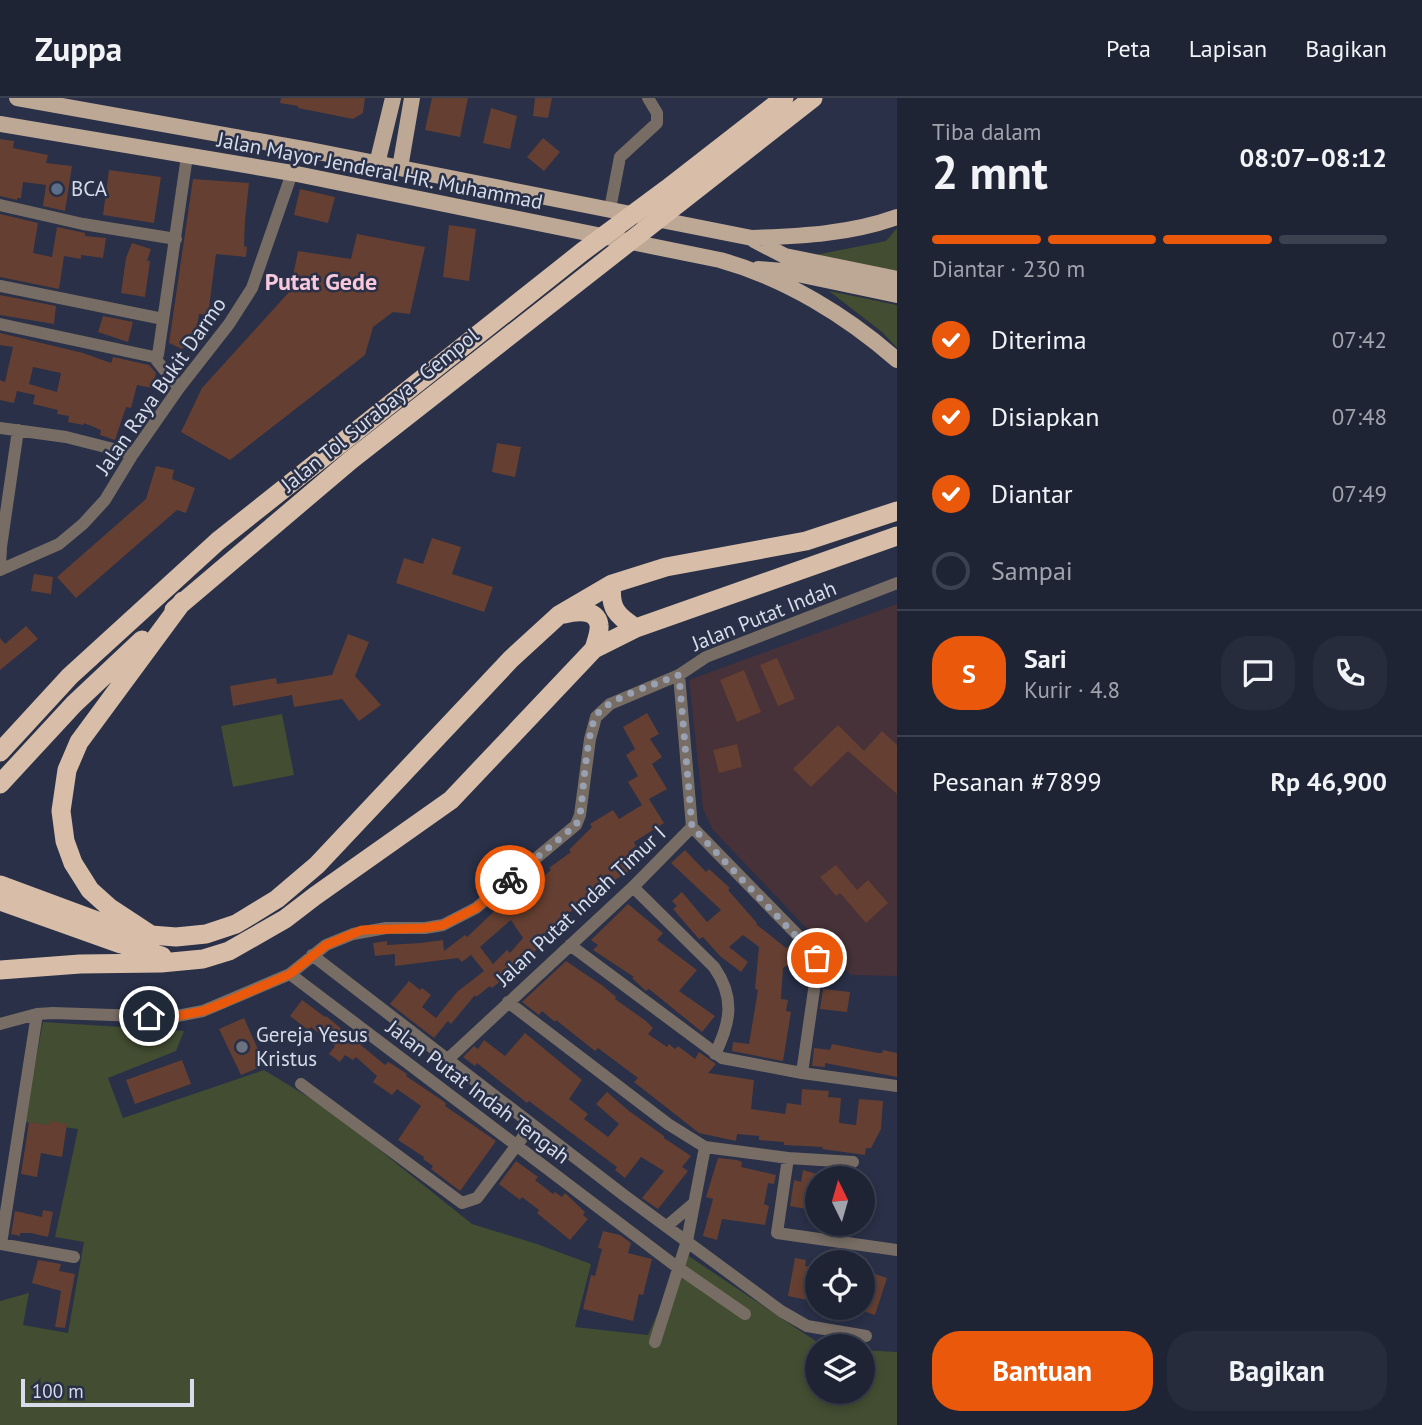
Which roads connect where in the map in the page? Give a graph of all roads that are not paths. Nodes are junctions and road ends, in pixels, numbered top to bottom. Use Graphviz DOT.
graph roads {
  1 [pos="17,98"];
  2 [pos="393,98"];
  3 [pos="412,98"];
  4 [pos="648,98"];
  5 [pos="784,98"];
  6 [pos="813,98"];
  7 [pos="70,102"];
  8 [pos="0,124"];
  9 [pos="187,156"];
  10 [pos="377,164"];
  11 [pos="400,168"];
  12 [pos="292,173"];
  13 [pos="0,205"];
  14 [pos="610,209"];
  15 [pos="897,217"];
  16 [pos="752,238"];
  17 [pos="176,239"];
  18 [pos="750,269"];
  19 [pos="897,279"];
  20 [pos="0,285"];
  21 [pos="897,295"];
  22 [pos="163,318"];
  23 [pos="0,324"];
  24 [pos="154,357"];
  25 [pos="897,360"];
  26 [pos="179,388"];
  27 [pos="0,428"];
  28 [pos="18,430"];
  29 [pos="132,454"];
  30 [pos="894,512"];
  31 [pos="897,536"];
  32 [pos="0,568"];
  33 [pos="897,583"];
  34 [pos="612,584"];
  35 [pos="183,601"];
  36 [pos="559,615"];
  37 [pos="636,628"];
  38 [pos="594,649"];
  39 [pos="679,675"];
  40 [pos="0,752"];
  41 [pos="0,783"];
  42 [pos="692,827"];
  43 [pos="0,885"];
  44 [pos="633,887"];
  45 [pos="0,901"];
  46 [pos="151,935"];
  47 [pos="570,945"];
  48 [pos="312,955"];
  49 [pos="176,960"];
  50 [pos="0,970"];
  51 [pos="290,974"];
  52 [pos="508,1002"];
  53 [pos="37,1014"];
  54 [pos="0,1024"];
  55 [pos="715,1054"];
  56 [pos="447,1060"];
  57 [pos="802,1073"];
  58 [pos="301,1084"];
  59 [pos="897,1086"];
  60 [pos="532,1125"];
  61 [pos="516,1143"];
  62 [pos="705,1147"];
  63 [pos="788,1158"];
  64 [pos="853,1162"];
  65 [pos="625,1196"];
  66 [pos="694,1203"];
  67 [pos="609,1215"];
  68 [pos="667,1226"];
  69 [pos="687,1241"];
  70 [pos="1,1244"];
  71 [pos="897,1250"];
  72 [pos="74,1257"];
  73 [pos="677,1266"];
  74 [pos="744,1314"];
  75 [pos="854,1334"];
  76 [pos="655,1342"];
  1 -- 7 [label="main road, Jalan Mayor Jenderal HR. Muhammad"];
  2 -- 10 [label="main road"];
  3 -- 11 [label="main road"];
  4 -- 14 [label="street"];
  5 -- 40 [label="highway, Jalan Tol Surabaya–Gempol"];
  6 -- 35 [label="highway, Jalan Tol Surabaya–Gempol"];
  7 -- 10 [label="main road, Jalan Mayor Jenderal HR. Muhammad"];
  8 -- 9 [label="main road, Jalan Mayor Jenderal HR. Muhammad"];
  9 -- 12 [label="main road, Jalan Mayor Jenderal HR. Muhammad"];
  9 -- 17 [label="street"];
  10 -- 11 [label="main road, Jalan Mayor Jenderal HR. Muhammad"];
  11 -- 14 [label="main road, Jalan Mayor Jenderal HR. Muhammad"];
  12 -- 18 [label="main road, Jalan Mayor Jenderal HR. Muhammad"];
  12 -- 26 [label="street, Jalan Raya Bukit Darmo"];
  13 -- 17 [label="street"];
  14 -- 16 [label="main road, Jalan Mayor Jenderal HR. Muhammad"];
  15 -- 16 [label="main road"];
  16 -- 19 [label="main road"];
  17 -- 22 [label="street"];
  18 -- 21 [label="main road"];
  18 -- 25 [label="main road"];
  20 -- 22 [label="street"];
  22 -- 24 [label="street"];
  23 -- 24 [label="street"];
  24 -- 26 [label="street"];
  26 -- 29 [label="street, Jalan Raya Bukit Darmo"];
  27 -- 28 [label="street"];
  28 -- 29 [label="street"];
  28 -- 32 [label="street"];
  29 -- 32 [label="street, Jalan Raya Bukit Darmo"];
  30 -- 34 [label="highway"];
  31 -- 37 [label="highway"];
  33 -- 39 [label="street, Jalan Putat Indah"];
  34 -- 36 [label="highway"];
  34 -- 37 [label="highway"];
  35 -- 41 [label="highway, Jalan Tol Surabaya–Gempol"];
  35 -- 46 [label="highway"];
  36 -- 38 [label="highway"];
  36 -- 46 [label="highway"];
  37 -- 38 [label="highway"];
  38 -- 49 [label="highway"];
  39 -- 42 [label="street, Jalan Putat Indah Timur I"];
  39 -- 48 [label="street, Jalan Putat Indah"];
  42 -- 44 [label="street, Jalan Putat Indah Timur I"];
  42 -- 57 [label="street"];
  43 -- 46 [label="highway"];
  44 -- 47 [label="street, Jalan Putat Indah Timur I"];
  44 -- 55 [label="street"];
  45 -- 49 [label="highway"];
  47 -- 52 [label="street, Jalan Putat Indah Timur I"];
  47 -- 55 [label="street"];
  48 -- 51 [label="street, Jalan Putat Indah"];
  48 -- 56 [label="street, Jalan Putat Indah Tengah"];
  49 -- 50 [label="highway"];
  51 -- 53 [label="street, Jalan Putat Indah"];
  51 -- 61 [label="street, Jalan Putat Indah Tengah"];
  52 -- 56 [label="street, Jalan Putat Indah Timur I"];
  52 -- 62 [label="street"];
  53 -- 54 [label="street, Jalan Putat Indah"];
  53 -- 70 [label="street"];
  55 -- 57 [label="street"];
  56 -- 60 [label="street, Jalan Putat Indah Tengah"];
  57 -- 59 [label="street"];
  58 -- 61 [label="street"];
  60 -- 61 [label="street"];
  60 -- 65 [label="street, Jalan Putat Indah Tengah"];
  61 -- 67 [label="street, Jalan Putat Indah Tengah"];
  62 -- 63 [label="street"];
  62 -- 66 [label="street"];
  63 -- 64 [label="street"];
  63 -- 71 [label="street"];
  65 -- 67 [label="street"];
  65 -- 68 [label="street, Jalan Putat Indah Tengah"];
  66 -- 68 [label="street"];
  66 -- 69 [label="street"];
  67 -- 73 [label="street, Jalan Putat Indah Tengah"];
  68 -- 69 [label="street, Jalan Putat Indah Tengah"];
  69 -- 73 [label="street"];
  69 -- 75 [label="street, Jalan Putat Indah Tengah"];
  70 -- 72 [label="street"];
  73 -- 74 [label="street, Jalan Putat Indah Tengah"];
  73 -- 76 [label="street"];
}
